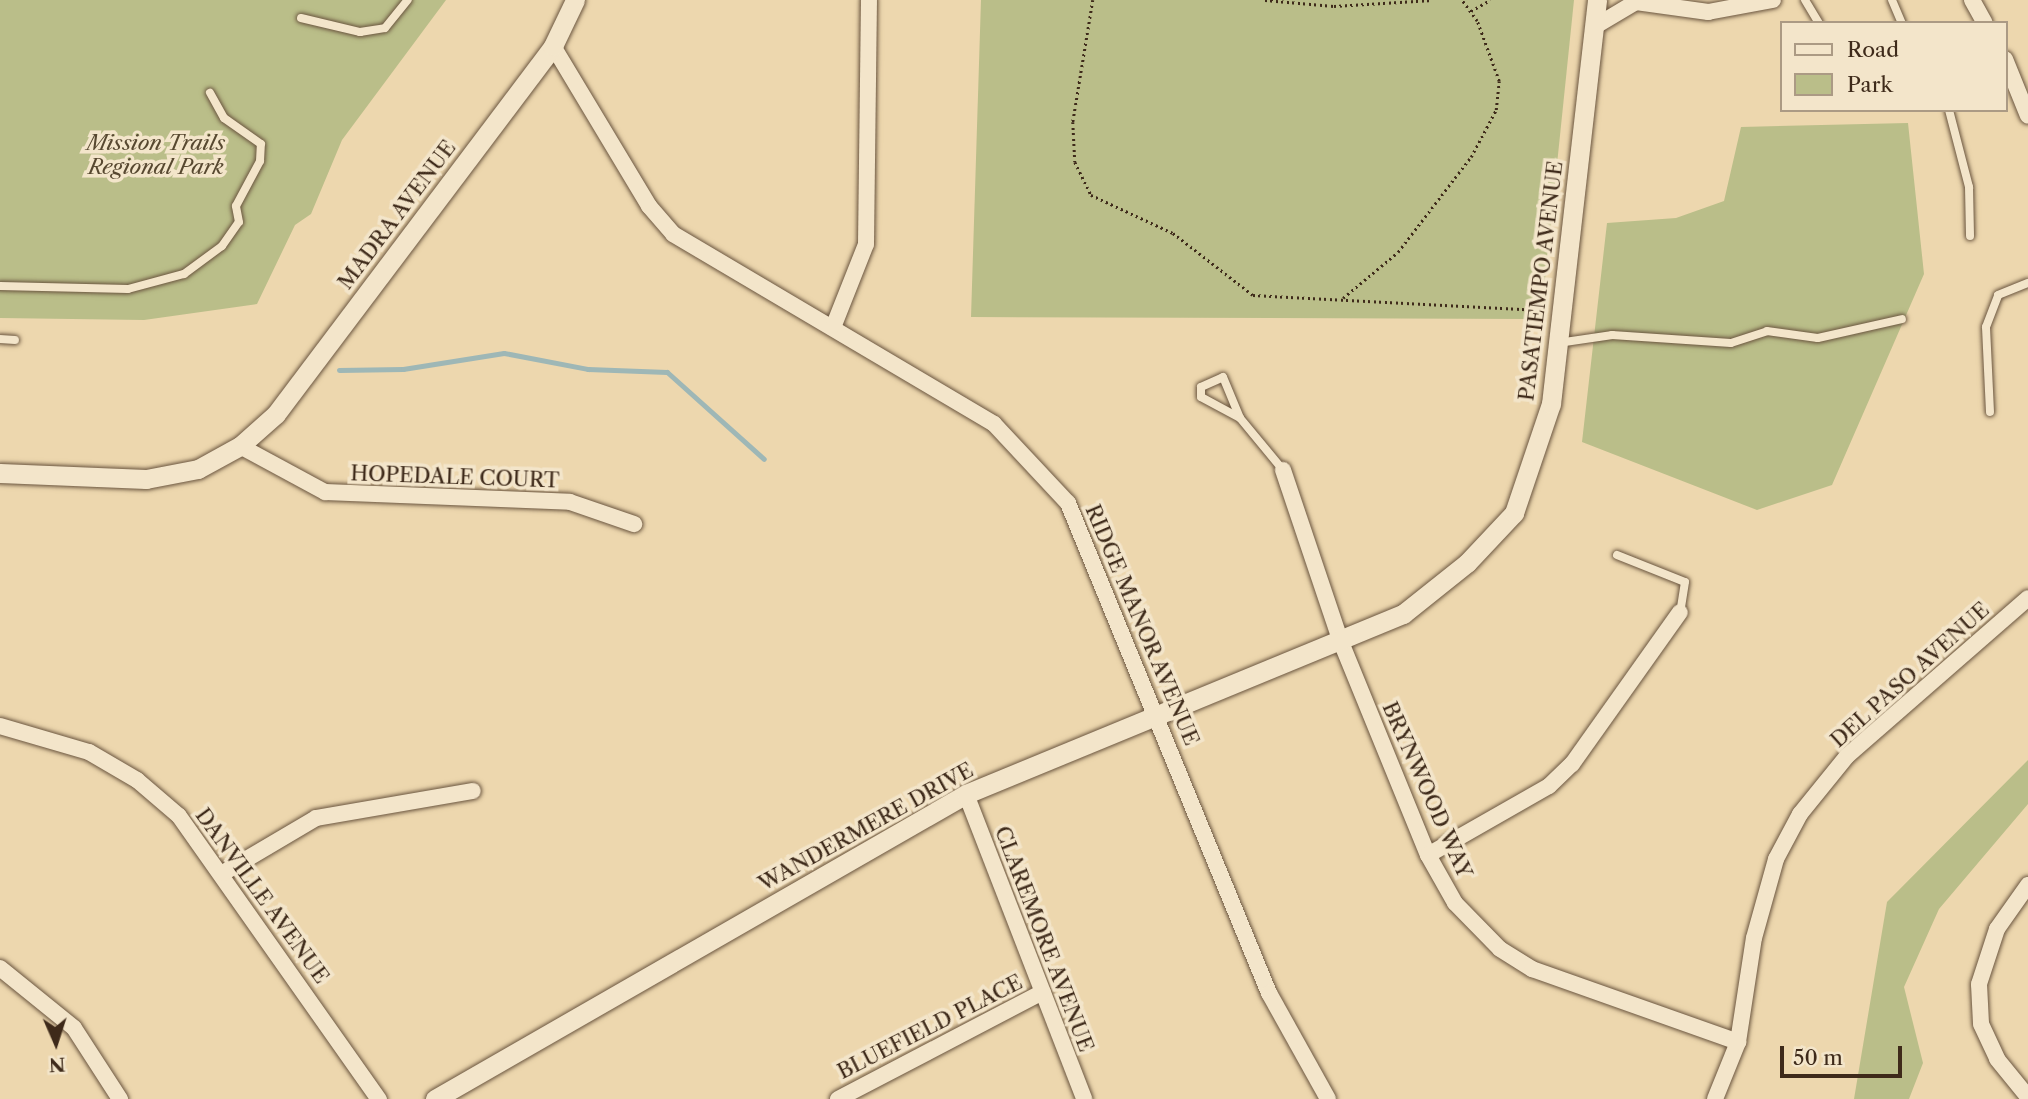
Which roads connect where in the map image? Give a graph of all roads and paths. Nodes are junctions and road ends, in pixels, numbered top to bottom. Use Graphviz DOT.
graph roads {
  1 [pos="408,0"];
  2 [pos="575,0"];
  3 [pos="869,0"];
  4 [pos="1093,0"];
  5 [pos="1265,0"];
  6 [pos="1433,0"];
  7 [pos="1462,0"];
  8 [pos="1490,0"];
  9 [pos="1597,0"];
  10 [pos="1773,0"];
  11 [pos="1805,0"];
  12 [pos="1892,0"];
  13 [pos="1972,0"];
  14 [pos="1471,11"];
  15 [pos="301,18"];
  16 [pos="1818,21"];
  17 [pos="1901,21"];
  18 [pos="1984,21"];
  19 [pos="1594,27"];
  20 [pos="553,46"];
  21 [pos="2007,64"];
  22 [pos="210,93"];
  23 [pos="1950,112"];
  24 [pos="2028,116"];
  25 [pos="1970,236"];
  26 [pos="2028,284"];
  27 [pos="0,286"];
  28 [pos="1343,298"];
  29 [pos="1561,311"];
  30 [pos="1902,319"];
  31 [pos="834,325"];
  32 [pos="0,339"];
  33 [pos="15,340"];
  34 [pos="1567,342"];
  35 [pos="1990,412"];
  36 [pos="1240,418"];
  37 [pos="240,446"];
  38 [pos="1283,470"];
  39 [pos="0,473"];
  40 [pos="634,524"];
  41 [pos="1617,555"];
  42 [pos="2028,598"];
  43 [pos="1680,612"];
  44 [pos="1342,642"];
  45 [pos="1156,711"];
  46 [pos="0,726"];
  47 [pos="473,791"];
  48 [pos="965,794"];
  49 [pos="1428,855"];
  50 [pos="223,873"];
  51 [pos="2028,886"];
  52 [pos="0,968"];
  53 [pos="1043,992"];
  54 [pos="1738,1042"];
  55 [pos="2028,1098"];
  56 [pos="120,1099"];
  57 [pos="379,1099"];
  58 [pos="435,1099"];
  59 [pos="838,1099"];
  60 [pos="1084,1099"];
  61 [pos="1328,1099"];
  62 [pos="1715,1099"];
  1 -- 15 [label="lane"];
  2 -- 20 [label="street, MADRA AVENUE"];
  3 -- 31 [label="street"];
  4 -- 28 [label="path"];
  5 -- 6 [label="path"];
  7 -- 14 [label="path"];
  8 -- 14 [label="path"];
  9 -- 19 [label="street, PASATIEMPO AVENUE"];
  10 -- 19 [label="street"];
  11 -- 16 [label="lane"];
  12 -- 17 [label="lane"];
  13 -- 18 [label="street"];
  14 -- 28 [label="path"];
  19 -- 29 [label="street, PASATIEMPO AVENUE"];
  20 -- 31 [label="street, RIDGE MANOR AVENUE"];
  20 -- 37 [label="street, MADRA AVENUE"];
  21 -- 24 [label="street"];
  22 -- 27 [label="lane"];
  23 -- 25 [label="lane"];
  26 -- 35 [label="lane"];
  28 -- 29 [label="path"];
  29 -- 34 [label="street, PASATIEMPO AVENUE"];
  30 -- 34 [label="lane"];
  31 -- 45 [label="street, RIDGE MANOR AVENUE"];
  32 -- 33 [label="lane"];
  34 -- 44 [label="street, PASATIEMPO AVENUE"];
  36 -- 36 [label="lane"];
  36 -- 38 [label="lane"];
  37 -- 39 [label="street, MADRA AVENUE"];
  37 -- 40 [label="street, HOPEDALE COURT"];
  38 -- 44 [label="street, BRYNWOOD WAY"];
  41 -- 43 [label="lane"];
  42 -- 54 [label="street, DEL PASO AVENUE"];
  43 -- 49 [label="street"];
  44 -- 45 [label="street, WANDERMERE DRIVE"];
  44 -- 49 [label="street, BRYNWOOD WAY"];
  45 -- 48 [label="street, WANDERMERE DRIVE"];
  45 -- 61 [label="street, RIDGE MANOR AVENUE"];
  46 -- 50 [label="street, DANVILLE AVENUE"];
  47 -- 50 [label="street"];
  48 -- 53 [label="street, CLAREMORE AVENUE"];
  48 -- 58 [label="street, WANDERMERE DRIVE"];
  49 -- 54 [label="street, BRYNWOOD WAY"];
  50 -- 57 [label="street, DANVILLE AVENUE"];
  51 -- 55 [label="street"];
  52 -- 56 [label="street"];
  53 -- 59 [label="street, BLUEFIELD PLACE"];
  53 -- 60 [label="street, CLAREMORE AVENUE"];
  54 -- 62 [label="street, DEL PASO AVENUE"];
}
